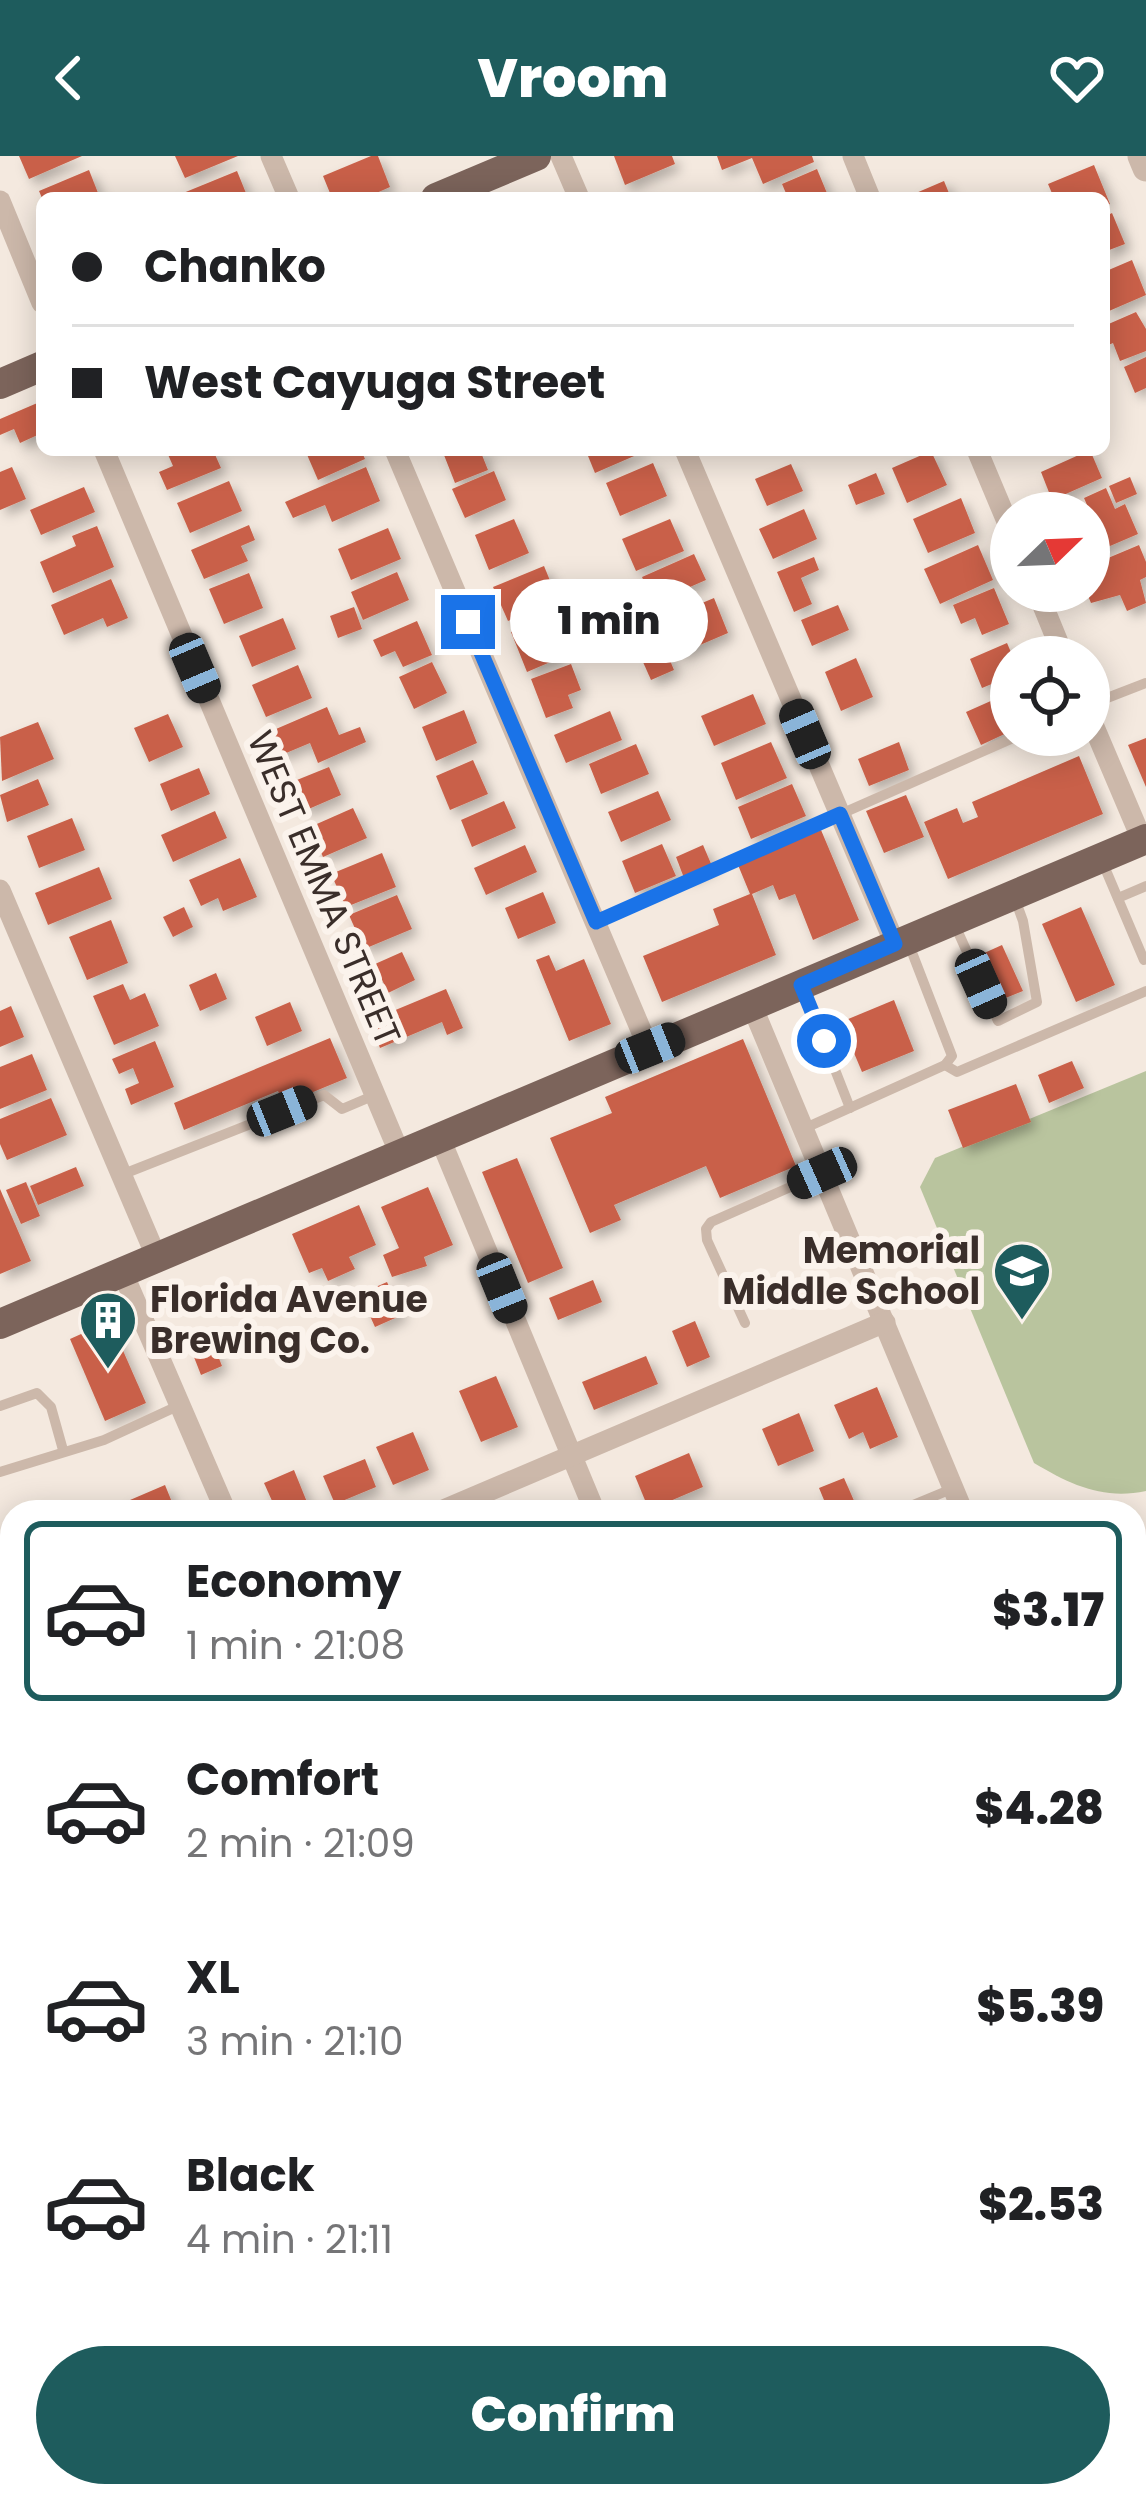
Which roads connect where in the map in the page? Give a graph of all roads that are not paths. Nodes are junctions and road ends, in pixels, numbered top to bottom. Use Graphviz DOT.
graph roads {
  1 [pos="271,156"];
  2 [pos="536,156"];
  3 [pos="561,156"];
  4 [pos="853,156"];
  5 [pos="1141,156"];
  6 [pos="1146,168"];
  7 [pos="286,192"];
  8 [pos="450,192"];
  9 [pos="576,192"];
  10 [pos="868,192"];
  11 [pos="0,201"];
  12 [pos="36,288"];
  13 [pos="36,369"];
  14 [pos="0,384"];
  15 [pos="107,456"];
  16 [pos="398,456"];
  17 [pos="689,456"];
  18 [pos="980,456"];
  19 [pos="995,492"];
  20 [pos="1146,683"];
  21 [pos="1110,697"];
  22 [pos="990,748"];
  23 [pos="1107,756"];
  24 [pos="840,814"];
  25 [pos="1144,839"];
  26 [pos="1100,857"];
  27 [pos="1146,886"];
  28 [pos="0,890"];
  29 [pos="1013,894"];
  30 [pos="1118,898"];
  31 [pos="953,920"];
  32 [pos="596,922"];
  33 [pos="901,942"];
  34 [pos="1144,960"];
  35 [pos="801,985"];
  36 [pos="1146,991"];
  37 [pos="752,1006"];
  38 [pos="650,1048"];
  39 [pos="944,1065"];
  40 [pos="375,1095"];
  41 [pos="850,1108"];
  42 [pos="803,1129"];
  43 [pos="439,1136"];
  44 [pos="399,1152"];
  45 [pos="822,1173"];
  46 [pos="121,1175"];
  47 [pos="156,1256"];
  48 [pos="122,1271"];
  49 [pos="885,1322"];
  50 [pos="745,1323"];
  51 [pos="0,1324"];
  52 [pos="180,1405"];
  53 [pos="0,1406"];
  54 [pos="63,1450"];
  55 [pos="572,1457"];
  56 [pos="0,1472"];
  57 [pos="953,1488"];
  58 [pos="221,1500"];
  59 [pos="468,1500"];
  60 [pos="590,1500"];
  61 [pos="924,1500"];
  62 [pos="958,1500"];
  1 -- 7 [label="street"];
  2 -- 8 [label="main road"];
  3 -- 9 [label="street"];
  4 -- 10 [label="street"];
  5 -- 6 [label="street"];
  11 -- 12 [label="street"];
  13 -- 14 [label="main road"];
  15 -- 40 [label="street, WEST EMMA STREET"];
  16 -- 32 [label="street"];
  17 -- 24 [label="street"];
  18 -- 19 [label="street"];
  20 -- 21 [label="lane"];
  22 -- 24 [label="lane"];
  23 -- 25 [label="street"];
  24 -- 32 [label="lane"];
  24 -- 33 [label="street"];
  25 -- 26 [label="main road"];
  26 -- 29 [label="main road"];
  26 -- 30 [label="lane"];
  27 -- 30 [label="lane"];
  28 -- 46 [label="street"];
  29 -- 31 [label="main road"];
  29 -- 31 [label="lane"];
  30 -- 34 [label="lane"];
  31 -- 33 [label="main road"];
  32 -- 38 [label="street"];
  33 -- 35 [label="main road"];
  33 -- 39 [label="lane"];
  35 -- 37 [label="main road"];
  35 -- 41 [label="lane"];
  36 -- 39 [label="lane"];
  37 -- 38 [label="main road"];
  37 -- 42 [label="street"];
  38 -- 43 [label="main road"];
  39 -- 41 [label="lane"];
  40 -- 44 [label="street, WEST EMMA STREET"];
  40 -- 46 [label="lane"];
  41 -- 42 [label="lane"];
  42 -- 45 [label="street"];
  43 -- 44 [label="main road"];
  43 -- 55 [label="street"];
  44 -- 47 [label="main road"];
  45 -- 49 [label="street"];
  45 -- 50 [label="lane"];
  46 -- 47 [label="street"];
  47 -- 48 [label="main road"];
  48 -- 51 [label="main road"];
  48 -- 52 [label="street"];
  49 -- 55 [label="street"];
  49 -- 57 [label="street"];
  52 -- 54 [label="lane"];
  52 -- 58 [label="street"];
  53 -- 54 [label="lane"];
  54 -- 56 [label="lane"];
  55 -- 59 [label="street"];
  55 -- 60 [label="street"];
  57 -- 61 [label="lane"];
  57 -- 62 [label="street"];
}
